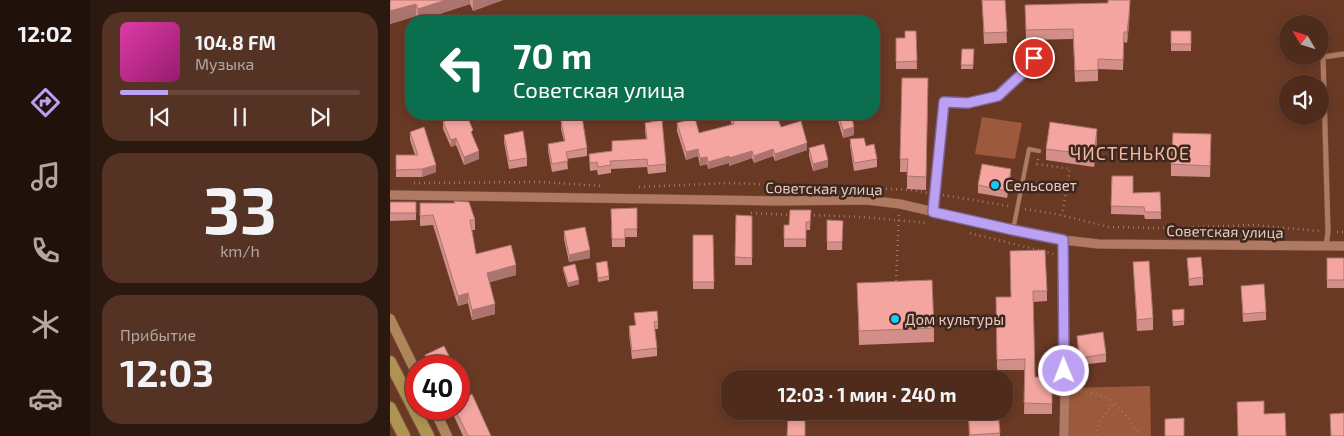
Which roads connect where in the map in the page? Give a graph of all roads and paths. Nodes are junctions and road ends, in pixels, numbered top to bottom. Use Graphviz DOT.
graph roads {
  1 [pos="1042,47"];
  2 [pos="1344,54"];
  3 [pos="1040,150"];
  4 [pos="407,183"];
  5 [pos="601,186"];
  6 [pos="631,187"];
  7 [pos="934,194"];
  8 [pos="390,195"];
  9 [pos="1018,208"];
  10 [pos="933,212"];
  11 [pos="1062,215"];
  12 [pos="936,224"];
  13 [pos="1013,230"];
  14 [pos="967,232"];
  15 [pos="1328,232"];
  16 [pos="1046,236"];
  17 [pos="1063,240"];
  18 [pos="1076,241"];
  19 [pos="1326,246"];
  20 [pos="1344,246"];
  21 [pos="1063,256"];
  22 [pos="896,281"];
  23 [pos="390,319"];
  24 [pos="408,355"];
  25 [pos="390,362"];
  26 [pos="1065,390"];
  27 [pos="1114,403"];
  28 [pos="390,408"];
  29 [pos="440,420"];
  30 [pos="404,436"];
  31 [pos="428,436"];
  32 [pos="448,436"];
  33 [pos="1064,436"];
  34 [pos="1096,436"];
  35 [pos="1138,436"];
  1 -- 7 [label="lane"];
  2 -- 15 [label="street"];
  3 -- 9 [label="lane"];
  3 -- 11 [label="path"];
  4 -- 5 [label="path"];
  6 -- 7 [label="path"];
  7 -- 9 [label="path"];
  7 -- 10 [label="lane"];
  8 -- 10 [label="street, Советская улица"];
  9 -- 11 [label="path"];
  9 -- 13 [label="lane"];
  10 -- 13 [label="street, Советская улица"];
  11 -- 15 [label="path"];
  12 -- 22 [label="path"];
  13 -- 16 [label="street, Советская улица"];
  14 -- 21 [label="path"];
  15 -- 19 [label="street"];
  16 -- 17 [label="street, Советская улица"];
  16 -- 21 [label="street"];
  17 -- 18 [label="street, Советская улица"];
  17 -- 21 [label="street"];
  18 -- 19 [label="street, Советская улица"];
  18 -- 21 [label="street"];
  19 -- 20 [label="street, Советская улица"];
  21 -- 26 [label="street"];
  23 -- 24 [label="main road"];
  25 -- 31 [label="main road"];
  26 -- 27 [label="path"];
  26 -- 33 [label="street"];
  27 -- 34 [label="path"];
  27 -- 35 [label="path"];
  28 -- 30 [label="main road"];
  29 -- 32 [label="main road"];
}
